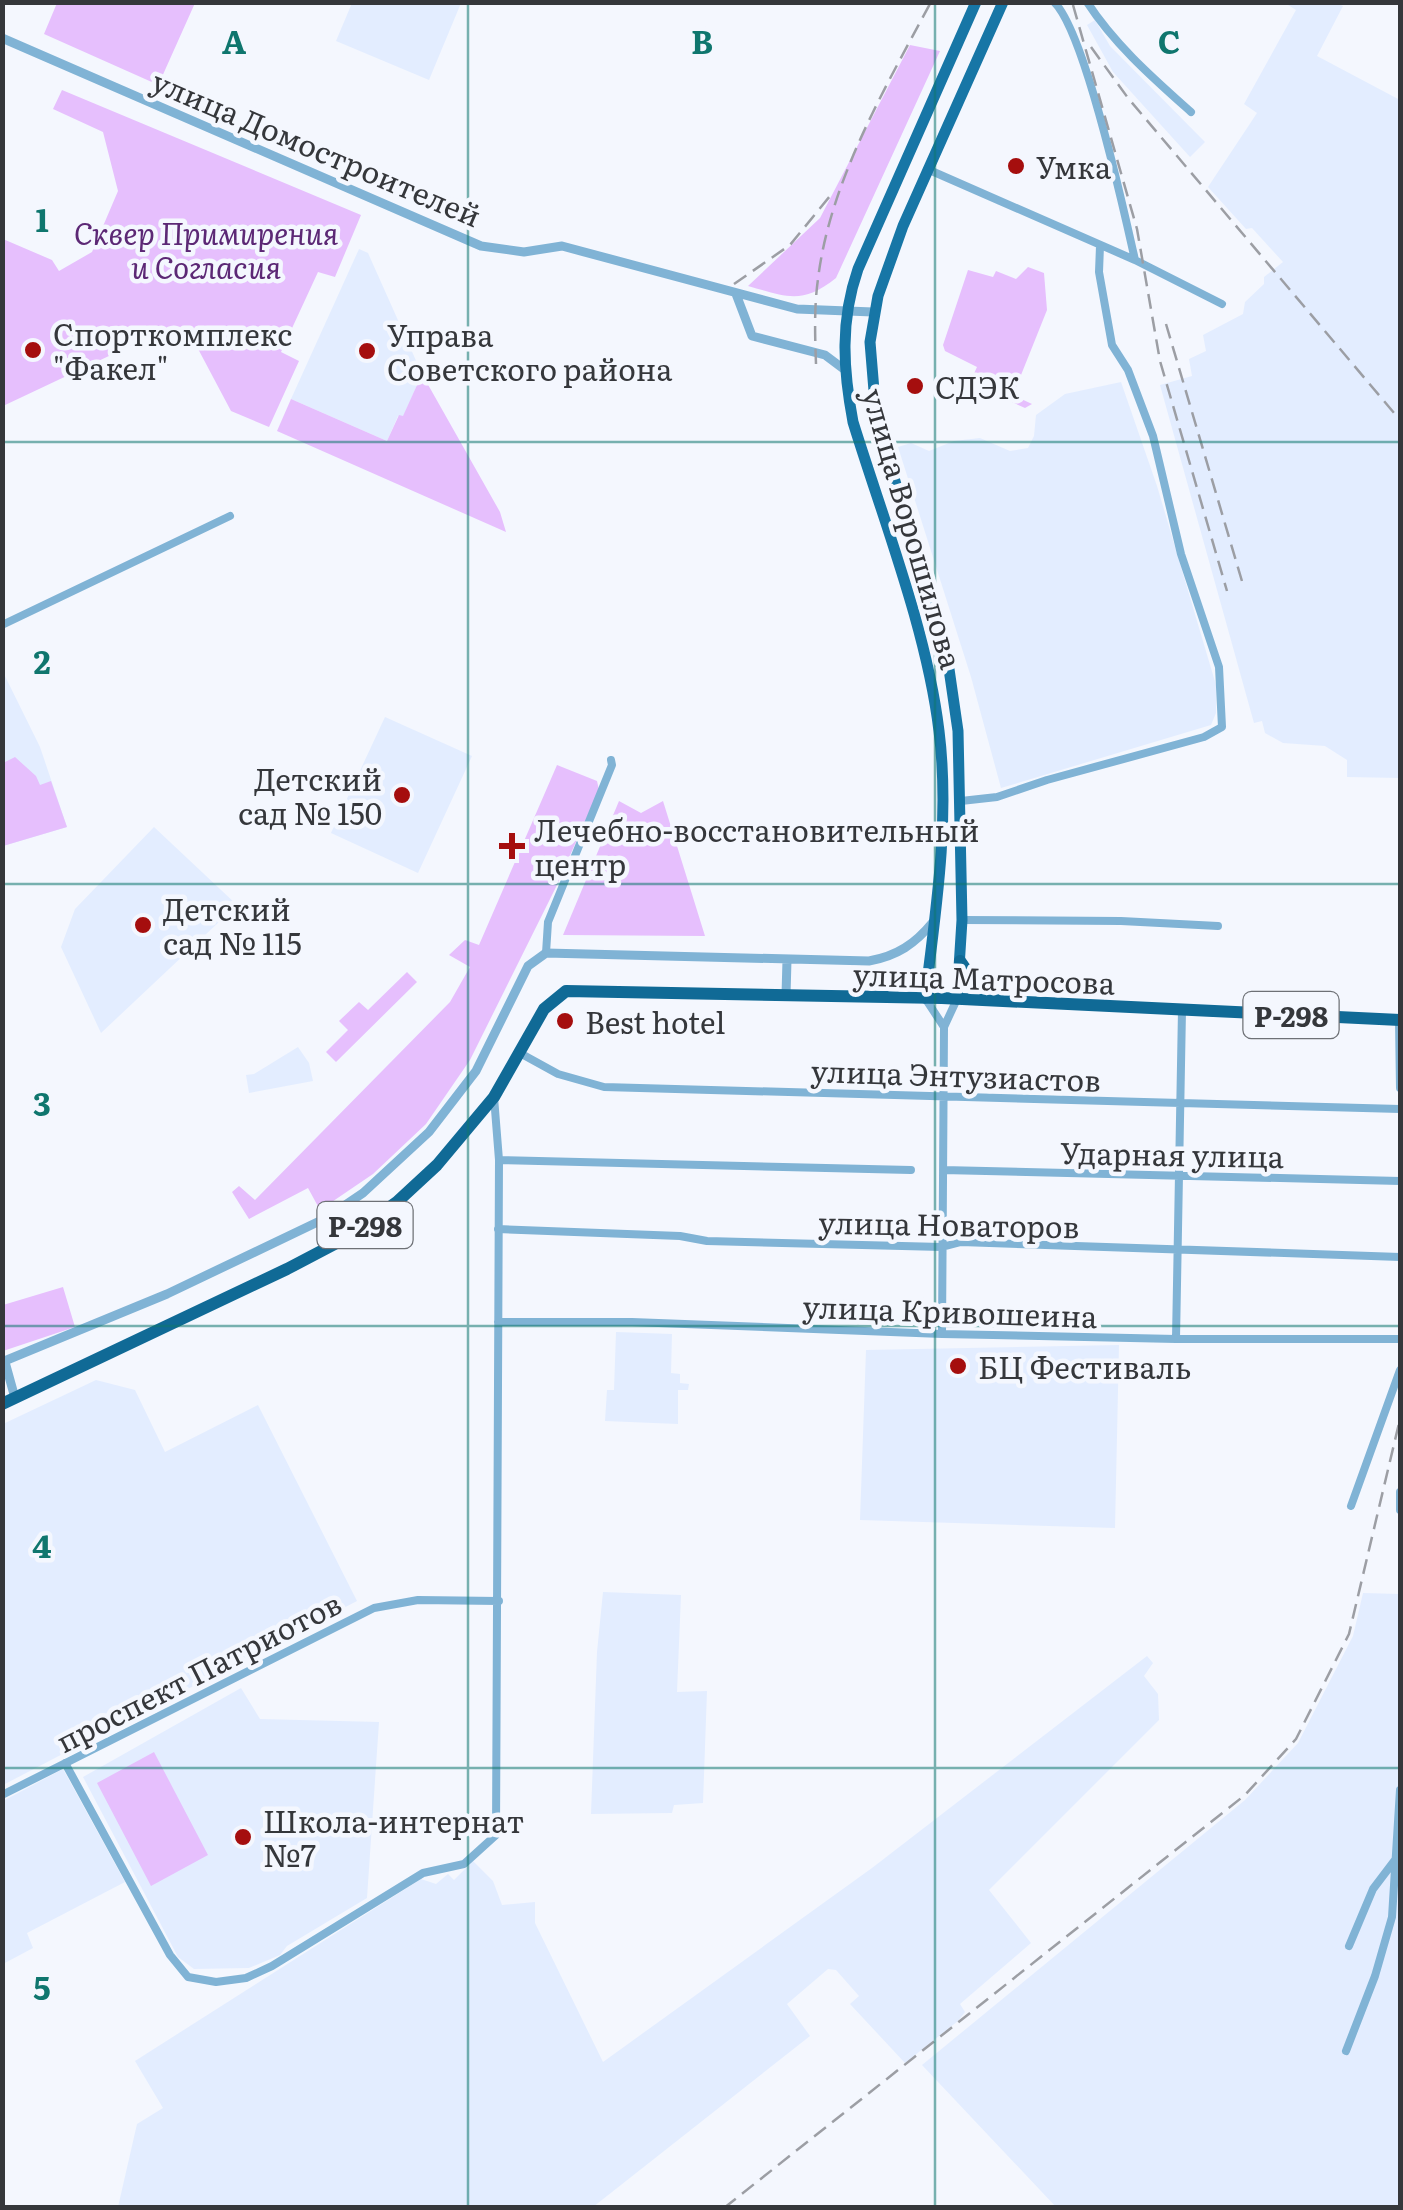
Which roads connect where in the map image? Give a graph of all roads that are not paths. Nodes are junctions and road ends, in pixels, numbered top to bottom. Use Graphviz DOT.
graph roads {
  1 [pos="976,2"];
  2 [pos="1003,2"];
  3 [pos="1088,2"];
  4 [pos="1059,4"];
  5 [pos="2,38"];
  6 [pos="1191,112"];
  7 [pos="926,169"];
  8 [pos="1100,246"];
  9 [pos="1135,260"];
  10 [pos="736,294"];
  11 [pos="1222,304"];
  12 [pos="846,312"];
  13 [pos="873,312"];
  14 [pos="844,370"];
  15 [pos="230,516"];
  16 [pos="2,625"];
  17 [pos="610,760"];
  18 [pos="961,801"];
  19 [pos="935,920"];
  20 [pos="962,920"];
  21 [pos="1218,926"];
  22 [pos="546,952"];
  23 [pos="788,960"];
  24 [pos="960,961"];
  25 [pos="786,994"];
  26 [pos="925,998"];
  27 [pos="958,999"];
  28 [pos="1002,1001"];
  29 [pos="1182,1010"];
  30 [pos="1400,1020"];
  31 [pos="944,1026"];
  32 [pos="518,1052"];
  33 [pos="1400,1088"];
  34 [pos="945,1096"];
  35 [pos="494,1097"];
  36 [pos="1180,1103"];
  37 [pos="1400,1109"];
  38 [pos="499,1160"];
  39 [pos="911,1170"];
  40 [pos="943,1170"];
  41 [pos="1179,1177"];
  42 [pos="1400,1181"];
  43 [pos="498,1230"];
  44 [pos="942,1247"];
  45 [pos="1177,1249"];
  46 [pos="1400,1256"];
  47 [pos="498,1322"];
  48 [pos="942,1334"];
  49 [pos="1176,1339"];
  50 [pos="1400,1339"];
  51 [pos="4,1362"];
  52 [pos="1400,1370"];
  53 [pos="1400,1378"];
  54 [pos="9,1401"];
  55 [pos="1400,1492"];
  56 [pos="1351,1506"];
  57 [pos="1400,1510"];
  58 [pos="498,1601"];
  59 [pos="65,1763"];
  60 [pos="1400,1790"];
  61 [pos="2,1794"];
  62 [pos="1397,1856"];
  63 [pos="1349,1946"];
  64 [pos="1346,2051"];
  1 -- 12 [label="main road, улица Ворошилова"];
  2 -- 7 [label="main road, улица Ворошилова"];
  3 -- 6 [label="street"];
  4 -- 9 [label="street"];
  5 -- 10 [label="street, улица Домостроителей"];
  7 -- 8 [label="street"];
  7 -- 13 [label="main road, улица Ворошилова"];
  8 -- 9 [label="street"];
  8 -- 18 [label="street"];
  9 -- 11 [label="street"];
  10 -- 12 [label="street, улица Домостроителей"];
  10 -- 14 [label="street"];
  12 -- 13 [label="street, улица Домостроителей"];
  12 -- 14 [label="main road, улица Ворошилова"];
  13 -- 18 [label="main road, улица Ворошилова"];
  14 -- 19 [label="main road, улица Ворошилова"];
  15 -- 16 [label="street"];
  17 -- 22 [label="street"];
  18 -- 20 [label="main road, улица Ворошилова"];
  19 -- 23 [label="street"];
  19 -- 26 [label="main road, улица Ворошилова"];
  20 -- 21 [label="street"];
  20 -- 24 [label="main road, улица Ворошилова"];
  22 -- 23 [label="street"];
  22 -- 51 [label="street"];
  23 -- 25 [label="street"];
  24 -- 27 [label="main road, улица Ворошилова"];
  24 -- 28 [label="highway"];
  25 -- 26 [label="highway, улица Матросова / Р-298"];
  25 -- 32 [label="highway, улица Матросова / Р-298"];
  26 -- 27 [label="highway, улица Матросова / Р-298"];
  26 -- 31 [label="street"];
  27 -- 28 [label="highway, улица Матросова / Р-298"];
  27 -- 31 [label="street, улица Ворошилова"];
  28 -- 29 [label="highway, улица Матросова / Р-298"];
  29 -- 30 [label="highway, улица Матросова / Р-298"];
  29 -- 36 [label="street"];
  30 -- 33 [label="street"];
  31 -- 34 [label="street, улица Ворошилова"];
  32 -- 34 [label="street, улица Энтузиастов"];
  32 -- 35 [label="highway, Р-298"];
  34 -- 36 [label="street, улица Энтузиастов"];
  34 -- 40 [label="street, улица Ворошилова"];
  35 -- 38 [label="street"];
  35 -- 54 [label="highway, Р-298"];
  36 -- 37 [label="street, улица Энтузиастов"];
  36 -- 41 [label="street"];
  38 -- 39 [label="street"];
  38 -- 43 [label="street"];
  40 -- 41 [label="street, Ударная улица"];
  40 -- 44 [label="street, улица Ворошилова"];
  41 -- 42 [label="street, Ударная улица"];
  41 -- 45 [label="street"];
  43 -- 44 [label="street, улица Новаторов"];
  43 -- 47 [label="street"];
  44 -- 45 [label="street, улица Новаторов"];
  44 -- 48 [label="street, улица Ворошилова"];
  45 -- 46 [label="street, улица Новаторов"];
  45 -- 49 [label="street"];
  47 -- 48 [label="street, улица Кривошеина"];
  47 -- 58 [label="street"];
  48 -- 49 [label="street, улица Кривошеина"];
  49 -- 50 [label="street, улица Кривошеина"];
  51 -- 54 [label="street"];
  52 -- 53 [label="street"];
  53 -- 56 [label="street"];
  55 -- 57 [label="street"];
  58 -- 59 [label="street, проспект Патриотов"];
  58 -- 59 [label="street"];
  59 -- 61 [label="street, проспект Патриотов"];
  60 -- 62 [label="street"];
  62 -- 63 [label="street"];
  62 -- 64 [label="street"];
}
